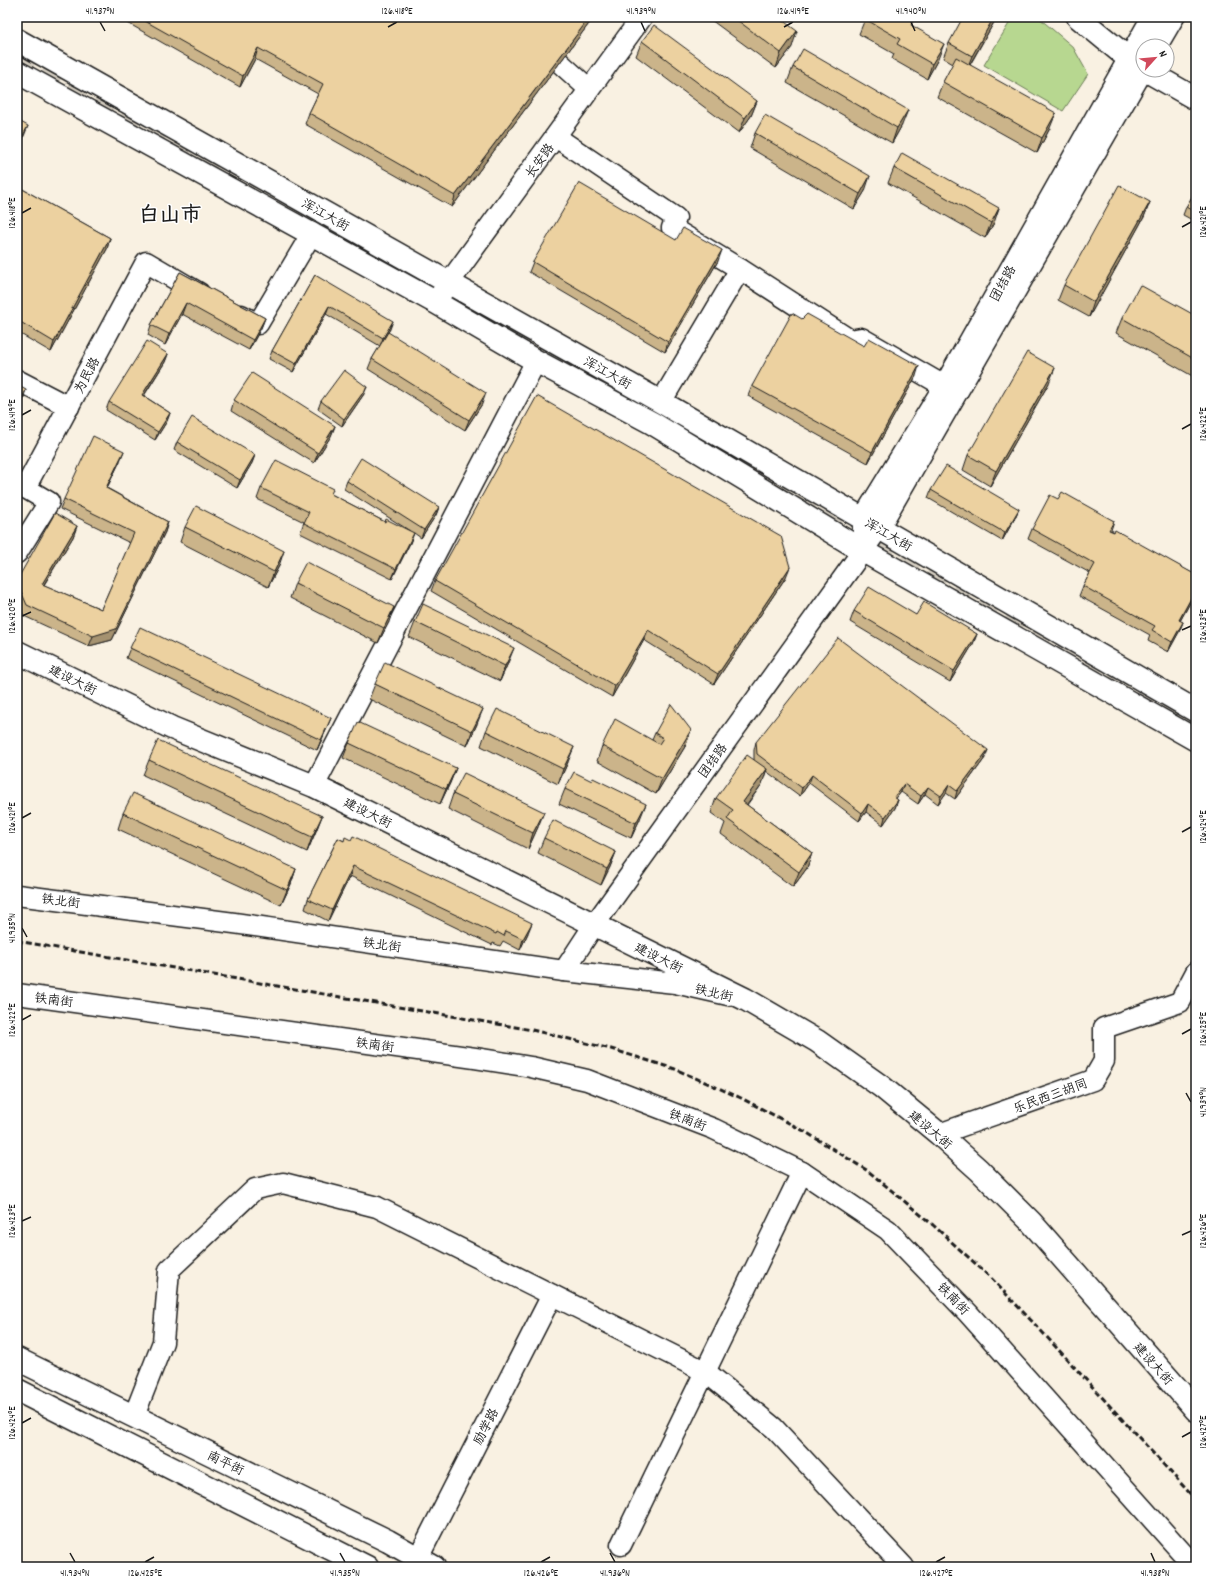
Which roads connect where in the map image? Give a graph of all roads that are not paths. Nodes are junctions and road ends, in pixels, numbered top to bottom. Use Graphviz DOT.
graph roads {
  1 [pos="642,17"];
  2 [pos="1078,17"];
  3 [pos="1152,17"];
  4 [pos="1174,17"];
  5 [pos="1147,38"];
  6 [pos="1162,38"];
  7 [pos="17,40"];
  8 [pos="559,62"];
  9 [pos="1135,63"];
  10 [pos="17,72"];
  11 [pos="1135,75"];
  12 [pos="1135,75"];
  13 [pos="1159,78"];
  14 [pos="589,89"];
  15 [pos="1196,99"];
  16 [pos="556,137"];
  17 [pos="312,234"];
  18 [pos="740,269"];
  19 [pos="449,283"];
  20 [pos="435,302"];
  21 [pos="536,361"];
  22 [pos="17,380"];
  23 [pos="944,386"];
  24 [pos="661,402"];
  25 [pos="69,407"];
  26 [pos="21,485"];
  27 [pos="871,523"];
  28 [pos="863,551"];
  29 [pos="17,553"];
  30 [pos="17,652"];
  31 [pos="1196,711"];
  32 [pos="1196,740"];
  33 [pos="314,786"];
  34 [pos="17,895"];
  35 [pos="594,925"];
  36 [pos="564,971"];
  37 [pos="1196,972"];
  38 [pos="17,994"];
  39 [pos="745,999"];
  40 [pos="939,1134"];
  41 [pos="802,1172"];
  42 [pos="552,1295"];
  43 [pos="22,1361"];
  44 [pos="706,1372"];
  45 [pos="17,1384"];
  46 [pos="17,1390"];
  47 [pos="1196,1410"];
  48 [pos="134,1416"];
  49 [pos="621,1545"];
  50 [pos="426,1562"];
  51 [pos="367,1567"];
  52 [pos="904,1567"];
  53 [pos="1195,1567"];
  1 -- 14 [label="street, 长安路"];
  2 -- 9 [label="main road"];
  3 -- 5 [label="street, 团结路"];
  4 -- 6 [label="street"];
  7 -- 19 [label="main road, 浑江大街"];
  8 -- 14 [label="street"];
  10 -- 17 [label="main road, 浑江大街"];
  11 -- 23 [label="street, 团结路"];
  12 -- 27 [label="street, 团结路"];
  13 -- 15 [label="main road"];
  14 -- 16 [label="street, 长安路"];
  16 -- 18 [label="street"];
  16 -- 19 [label="street, 长安路"];
  17 -- 20 [label="main road, 浑江大街"];
  17 -- 25 [label="street, 为民路"];
  18 -- 23 [label="street"];
  18 -- 24 [label="street"];
  19 -- 20 [label="street, 长安路"];
  19 -- 24 [label="main road, 浑江大街"];
  20 -- 21 [label="main road, 浑江大街"];
  21 -- 28 [label="main road, 浑江大街"];
  21 -- 33 [label="street"];
  22 -- 25 [label="street"];
  23 -- 27 [label="street, 团结路"];
  24 -- 27 [label="main road, 浑江大街"];
  25 -- 26 [label="street, 为民路"];
  26 -- 29 [label="street, 为民路"];
  27 -- 28 [label="street, 团结路"];
  27 -- 31 [label="main road, 浑江大街"];
  28 -- 32 [label="main road, 浑江大街"];
  28 -- 35 [label="street, 团结路"];
  30 -- 33 [label="main road, 建设大街"];
  33 -- 35 [label="main road, 建设大街"];
  34 -- 36 [label="street, 铁北街"];
  35 -- 36 [label="street, 团结路"];
  35 -- 39 [label="main road, 建设大街"];
  36 -- 39 [label="street, 铁北街"];
  37 -- 40 [label="street, 乐民西三胡同"];
  38 -- 41 [label="street, 铁南街"];
  39 -- 40 [label="main road, 建设大街"];
  40 -- 47 [label="main road, 建设大街"];
  41 -- 44 [label="street"];
  41 -- 53 [label="street, 铁南街"];
  42 -- 44 [label="street"];
  42 -- 48 [label="street"];
  42 -- 50 [label="street, 励学路"];
  43 -- 45 [label="main road"];
  43 -- 48 [label="main road, 南平街"];
  44 -- 49 [label="street"];
  44 -- 52 [label="street"];
  46 -- 51 [label="main road"];
  48 -- 50 [label="main road, 南平街"];
}
